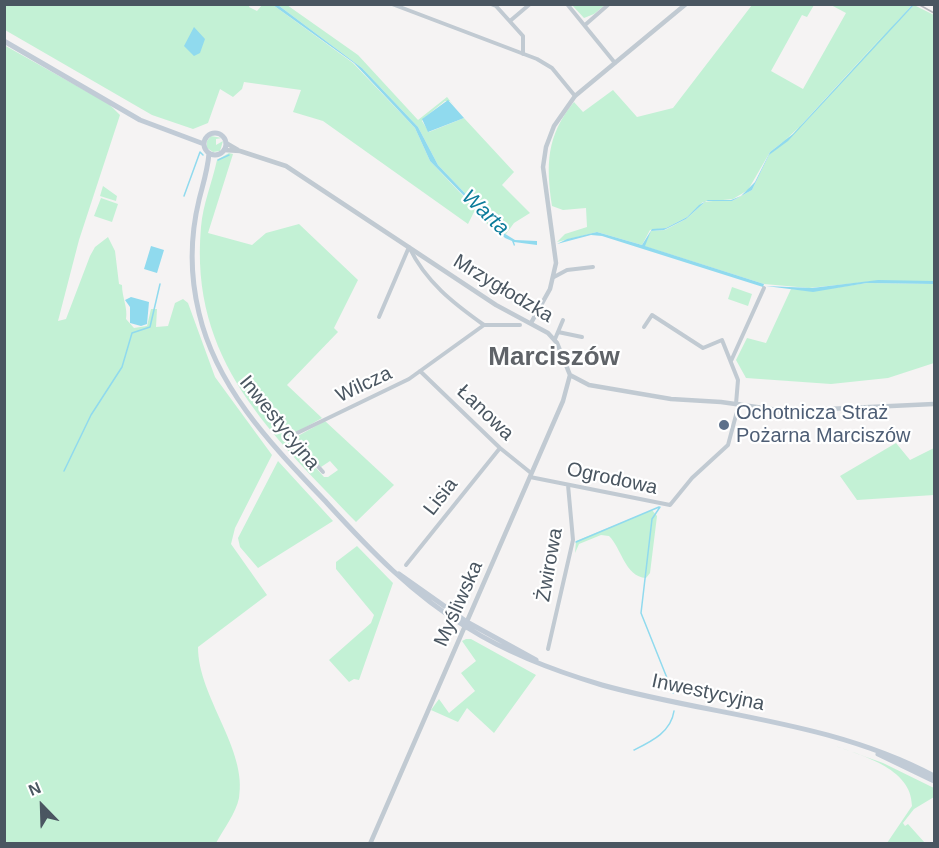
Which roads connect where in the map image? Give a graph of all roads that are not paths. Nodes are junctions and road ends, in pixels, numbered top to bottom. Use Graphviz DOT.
graph roads {
  1 [pos="567,4"];
  2 [pos="609,4"];
  3 [pos="686,4"];
  4 [pos="393,5"];
  5 [pos="495,5"];
  6 [pos="530,6"];
  7 [pos="510,21"];
  8 [pos="585,25"];
  9 [pos="4,41"];
  10 [pos="523,54"];
  11 [pos="615,63"];
  12 [pos="575,96"];
  13 [pos="205,141"];
  14 [pos="226,143"];
  15 [pos="224,150"];
  16 [pos="240,151"];
  17 [pos="212,154"];
  18 [pos="409,247"];
  19 [pos="593,267"];
  20 [pos="554,277"];
  21 [pos="764,288"];
  22 [pos="379,317"];
  23 [pos="563,320"];
  24 [pos="531,323"];
  25 [pos="484,325"];
  26 [pos="520,325"];
  27 [pos="644,327"];
  28 [pos="558,332"];
  29 [pos="582,337"];
  30 [pos="555,339"];
  31 [pos="731,362"];
  32 [pos="420,371"];
  33 [pos="570,375"];
  34 [pos="737,404"];
  35 [pos="934,404"];
  36 [pos="500,447"];
  37 [pos="323,472"];
  38 [pos="531,475"];
  39 [pos="568,485"];
  40 [pos="406,565"];
  41 [pos="466,625"];
  42 [pos="548,649"];
  43 [pos="863,746"];
  44 [pos="934,776"];
  45 [pos="934,781"];
  46 [pos="370,843"];
  1 -- 8 [label="street"];
  2 -- 8 [label="street"];
  3 -- 11 [label="street"];
  4 -- 10 [label="street"];
  5 -- 7 [label="street"];
  6 -- 7 [label="street"];
  7 -- 10 [label="street"];
  8 -- 11 [label="street"];
  9 -- 13 [label="main road"];
  10 -- 12 [label="street"];
  11 -- 12 [label="street"];
  12 -- 20 [label="street"];
  13 -- 14 [label="main road"];
  13 -- 17 [label="main road"];
  14 -- 15 [label="main road"];
  14 -- 16 [label="street, Mrzygłodzka"];
  15 -- 16 [label="street, Mrzygłodzka"];
  15 -- 17 [label="main road"];
  16 -- 18 [label="street, Mrzygłodzka"];
  17 -- 41 [label="main road, Inwestycyjna"];
  18 -- 22 [label="street"];
  18 -- 24 [label="street, Mrzygłodzka"];
  18 -- 25 [label="street"];
  19 -- 20 [label="street"];
  20 -- 24 [label="street"];
  21 -- 31 [label="street"];
  23 -- 28 [label="street"];
  24 -- 30 [label="street, Mrzygłodzka"];
  25 -- 26 [label="street"];
  25 -- 32 [label="street, Wilcza"];
  27 -- 31 [label="street"];
  28 -- 29 [label="street"];
  28 -- 30 [label="street"];
  30 -- 33 [label="street, Mrzygłodzka"];
  31 -- 34 [label="street"];
  32 -- 36 [label="street, Łanowa"];
  32 -- 37 [label="street, Wilcza"];
  33 -- 34 [label="street"];
  33 -- 38 [label="street, Myśliwska"];
  34 -- 35 [label="street"];
  34 -- 39 [label="street, Ogrodowa"];
  36 -- 38 [label="street, Łanowa"];
  36 -- 40 [label="street, Lisia"];
  38 -- 39 [label="street, Ogrodowa"];
  38 -- 41 [label="street, Myśliwska"];
  39 -- 42 [label="street, Żwirowa"];
  41 -- 43 [label="main road, Inwestycyjna"];
  41 -- 46 [label="street, Myśliwska"];
  43 -- 44 [label="main road, Inwestycyjna"];
  43 -- 45 [label="main road, Inwestycyjna"];
}
